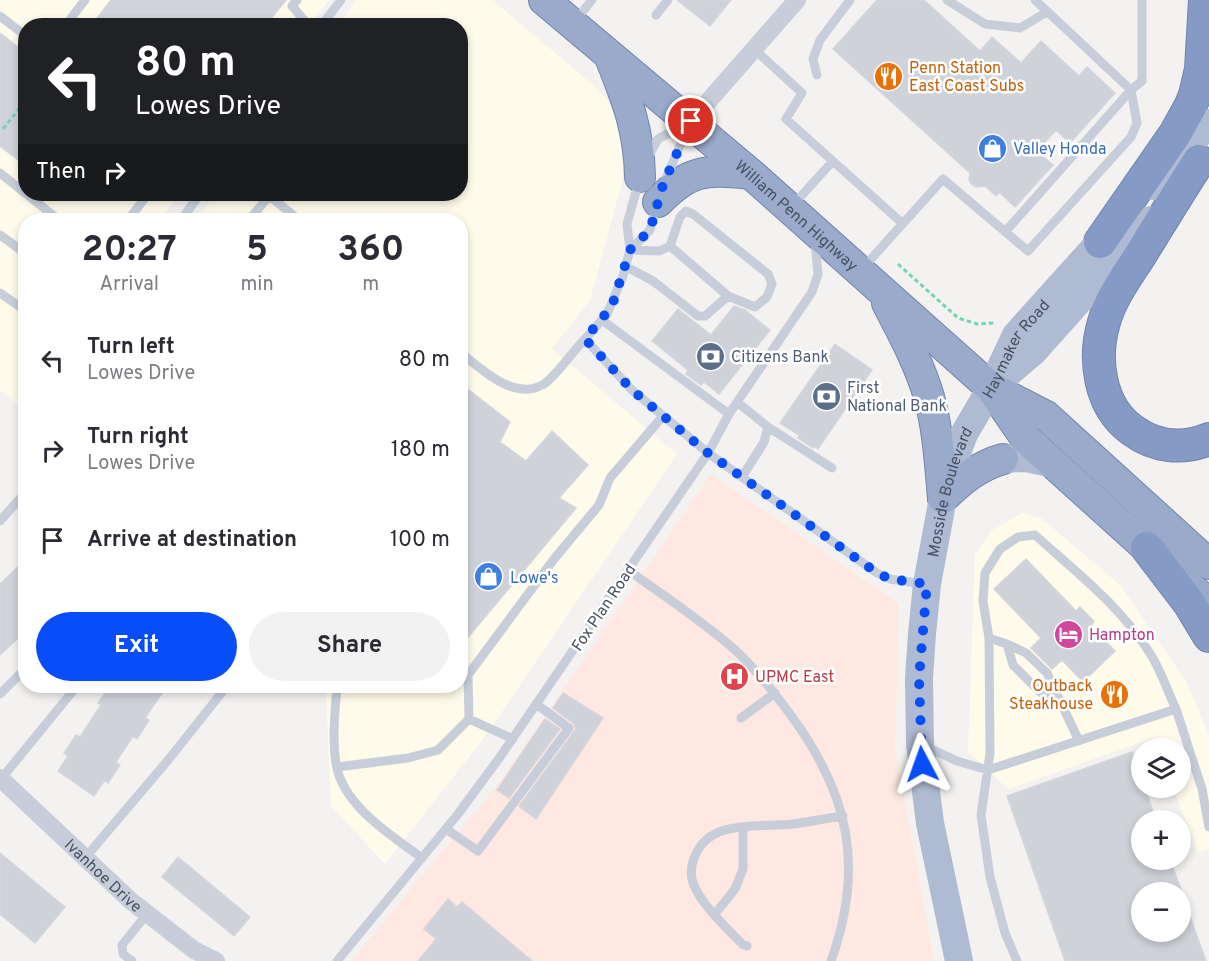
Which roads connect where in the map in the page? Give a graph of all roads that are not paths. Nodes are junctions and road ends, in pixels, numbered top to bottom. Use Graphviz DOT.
graph roads {
  1 [pos="85,0"];
  2 [pos="297,0"];
  3 [pos="341,0"];
  4 [pos="544,0"];
  5 [pos="592,0"];
  6 [pos="668,0"];
  7 [pos="797,0"];
  8 [pos="850,0"];
  9 [pos="947,0"];
  10 [pos="1035,0"];
  11 [pos="1142,0"];
  12 [pos="1205,0"];
  13 [pos="1047,12"];
  14 [pos="656,15"];
  15 [pos="0,16"];
  16 [pos="71,18"];
  17 [pos="302,18"];
  18 [pos="327,18"];
  19 [pos="573,24"];
  20 [pos="18,30"];
  21 [pos="754,49"];
  22 [pos="609,54"];
  23 [pos="816,75"];
  24 [pos="1131,90"];
  25 [pos="691,121"];
  26 [pos="1209,123"];
  27 [pos="1204,155"];
  28 [pos="833,161"];
  29 [pos="0,173"];
  30 [pos="751,174"];
  31 [pos="640,177"];
  32 [pos="18,187"];
  33 [pos="35,201"];
  34 [pos="143,201"];
  35 [pos="263,201"];
  36 [pos="275,201"];
  37 [pos="658,202"];
  38 [pos="790,208"];
  39 [pos="50,213"];
  40 [pos="133,213"];
  41 [pos="254,213"];
  42 [pos="290,213"];
  43 [pos="902,223"];
  44 [pos="814,228"];
  45 [pos="1005,232"];
  46 [pos="0,235"];
  47 [pos="1100,242"];
  48 [pos="670,246"];
  49 [pos="18,248"];
  50 [pos="630,250"];
  51 [pos="626,266"];
  52 [pos="870,279"];
  53 [pos="0,293"];
  54 [pos="728,296"];
  55 [pos="18,306"];
  56 [pos="603,320"];
  57 [pos="585,339"];
  58 [pos="468,358"];
  59 [pos="991,388"];
  60 [pos="737,402"];
  61 [pos="729,414"];
  62 [pos="663,416"];
  63 [pos="768,427"];
  64 [pos="1209,439"];
  65 [pos="708,453"];
  66 [pos="1003,459"];
  67 [pos="1054,464"];
  68 [pos="832,468"];
  69 [pos="742,477"];
  70 [pos="943,498"];
  71 [pos="18,501"];
  72 [pos="0,521"];
  73 [pos="1147,548"];
  74 [pos="1209,564"];
  75 [pos="628,570"];
  76 [pos="927,584"];
  77 [pos="1209,604"];
  78 [pos="1209,636"];
  79 [pos="989,638"];
  80 [pos="1007,644"];
  81 [pos="18,676"];
  82 [pos="71,693"];
  83 [pos="221,693"];
  84 [pos="337,693"];
  85 [pos="775,693"];
  86 [pos="0,694"];
  87 [pos="1060,702"];
  88 [pos="536,704"];
  89 [pos="1176,709"];
  90 [pos="741,718"];
  91 [pos="469,719"];
  92 [pos="513,739"];
  93 [pos="1079,741"];
  94 [pos="920,744"];
  95 [pos="337,767"];
  96 [pos="988,770"];
  97 [pos="1,779"];
  98 [pos="843,816"];
  99 [pos="744,827"];
  100 [pos="1209,827"];
  101 [pos="446,829"];
  102 [pos="85,858"];
  103 [pos="422,858"];
  104 [pos="147,914"];
  105 [pos="715,914"];
  106 [pos="747,946"];
  107 [pos="132,961"];
  108 [pos="216,961"];
  109 [pos="337,961"];
  110 [pos="831,961"];
  111 [pos="959,961"];
  112 [pos="1017,961"];
  1 -- 16 [label="lane"];
  2 -- 17 [label="lane"];
  3 -- 18 [label="lane"];
  4 -- 19 [label="highway, William Penn Highway"];
  5 -- 19 [label="lane"];
  6 -- 14 [label="lane"];
  7 -- 21 [label="street"];
  8 -- 23 [label="lane"];
  9 -- 13 [label="lane"];
  10 -- 13 [label="lane"];
  11 -- 24 [label="lane"];
  12 -- 47 [label="highway"];
  13 -- 24 [label="lane"];
  15 -- 20 [label="lane"];
  19 -- 22 [label="highway, William Penn Highway"];
  21 -- 25 [label="street"];
  21 -- 28 [label="lane"];
  22 -- 25 [label="highway, William Penn Highway"];
  22 -- 31 [label="highway"];
  24 -- 45 [label="lane"];
  24 -- 45 [label="lane"];
  25 -- 30 [label="highway, William Penn Highway"];
  25 -- 31 [label="lane"];
  25 -- 37 [label="lane"];
  26 -- 47 [label="main road, Haymaker Road"];
  27 -- 59 [label="main road, Haymaker Road"];
  27 -- 64 [label="highway"];
  28 -- 38 [label="lane"];
  28 -- 43 [label="lane"];
  29 -- 32 [label="lane"];
  30 -- 37 [label="highway"];
  30 -- 38 [label="highway, William Penn Highway"];
  31 -- 50 [label="lane"];
  33 -- 39 [label="lane"];
  34 -- 40 [label="lane"];
  35 -- 41 [label="lane"];
  36 -- 42 [label="lane"];
  37 -- 50 [label="lane"];
  38 -- 44 [label="highway, William Penn Highway"];
  43 -- 45 [label="lane"];
  43 -- 52 [label="lane"];
  44 -- 52 [label="highway, William Penn Highway"];
  44 -- 60 [label="lane, Fox Plan Road"];
  46 -- 49 [label="lane"];
  47 -- 59 [label="main road, Haymaker Road"];
  48 -- 50 [label="lane"];
  48 -- 54 [label="lane"];
  48 -- 54 [label="lane"];
  50 -- 51 [label="lane"];
  51 -- 54 [label="lane"];
  51 -- 56 [label="lane"];
  52 -- 59 [label="highway, William Penn Highway"];
  52 -- 70 [label="highway"];
  53 -- 55 [label="lane"];
  56 -- 57 [label="lane"];
  56 -- 61 [label="lane"];
  57 -- 58 [label="lane"];
  57 -- 62 [label="lane"];
  59 -- 67 [label="highway, William Penn Highway"];
  59 -- 70 [label="main road, Mosside Boulevard"];
  59 -- 74 [label="highway, William Penn Highway"];
  60 -- 61 [label="lane, Fox Plan Road"];
  60 -- 63 [label="lane"];
  61 -- 65 [label="lane, Fox Plan Road"];
  62 -- 65 [label="lane"];
  62 -- 91 [label="lane"];
  63 -- 68 [label="lane"];
  63 -- 69 [label="lane"];
  65 -- 69 [label="lane"];
  65 -- 75 [label="lane, Fox Plan Road"];
  66 -- 67 [label="main road"];
  66 -- 70 [label="highway"];
  67 -- 73 [label="highway, William Penn Highway"];
  69 -- 76 [label="lane"];
  70 -- 76 [label="main road, Mosside Boulevard"];
  71 -- 72 [label="lane"];
  73 -- 77 [label="highway, William Penn Highway"];
  73 -- 78 [label="highway"];
  75 -- 85 [label="lane"];
  75 -- 88 [label="lane, Fox Plan Road"];
  76 -- 94 [label="main road, Mosside Boulevard"];
  79 -- 80 [label="lane"];
  79 -- 89 [label="lane"];
  79 -- 96 [label="lane"];
  80 -- 87 [label="lane"];
  80 -- 87 [label="lane"];
  81 -- 86 [label="lane"];
  82 -- 97 [label="lane"];
  83 -- 102 [label="lane"];
  84 -- 95 [label="lane"];
  85 -- 90 [label="lane"];
  85 -- 98 [label="lane"];
  87 -- 93 [label="lane"];
  88 -- 92 [label="lane, Fox Plan Road"];
  88 -- 101 [label="lane"];
  89 -- 93 [label="lane"];
  89 -- 100 [label="lane"];
  91 -- 92 [label="lane"];
  91 -- 95 [label="lane"];
  92 -- 101 [label="lane, Fox Plan Road"];
  93 -- 96 [label="lane"];
  94 -- 96 [label="lane"];
  94 -- 111 [label="main road, Mosside Boulevard"];
  95 -- 103 [label="lane"];
  96 -- 112 [label="lane"];
  97 -- 102 [label="street, Ivanhoe Drive"];
  98 -- 99 [label="lane"];
  98 -- 110 [label="lane"];
  99 -- 105 [label="lane"];
  99 -- 105 [label="lane"];
  101 -- 103 [label="lane, Fox Plan Road"];
  102 -- 104 [label="street, Ivanhoe Drive"];
  103 -- 109 [label="lane, Fox Plan Road"];
  104 -- 107 [label="lane"];
  104 -- 108 [label="street, Ivanhoe Drive"];
  105 -- 106 [label="lane"];
}
